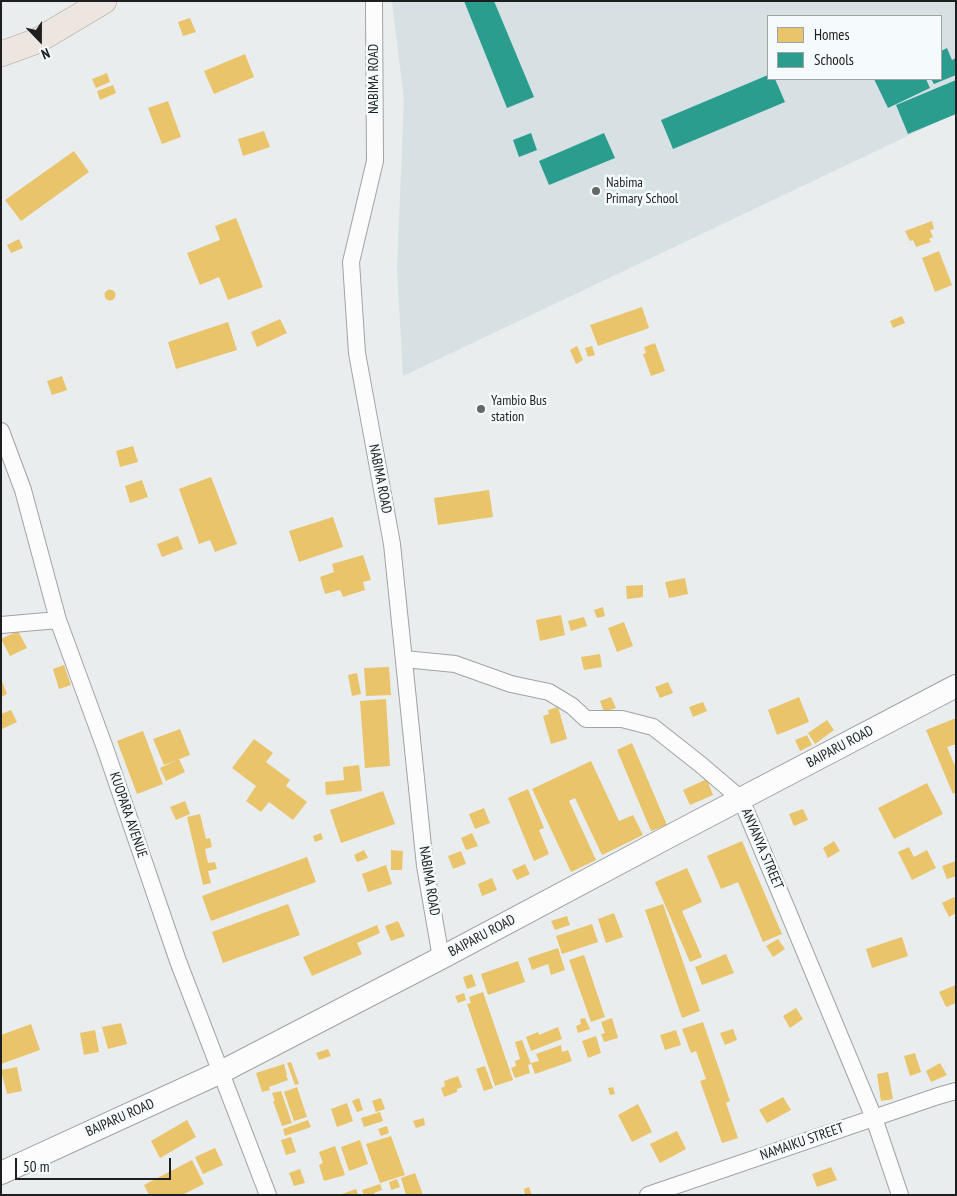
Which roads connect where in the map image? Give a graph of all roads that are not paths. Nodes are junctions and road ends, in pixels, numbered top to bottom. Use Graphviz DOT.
graph roads {
  1 [pos="104,1"];
  2 [pos="374,1"];
  3 [pos="1,54"];
  4 [pos="1,432"];
  5 [pos="58,620"];
  6 [pos="1,625"];
  7 [pos="404,659"];
  8 [pos="956,686"];
  9 [pos="741,799"];
  10 [pos="441,958"];
  11 [pos="221,1072"];
  12 [pos="956,1091"];
  13 [pos="874,1118"];
  14 [pos="1,1173"];
  15 [pos="268,1195"];
  16 [pos="648,1195"];
  17 [pos="900,1195"];
  1 -- 3 [label="main road"];
  2 -- 7 [label="street, NABIMA ROAD"];
  4 -- 5 [label="street, KUOPARA AVENUE"];
  5 -- 6 [label="street"];
  5 -- 11 [label="street, KUOPARA AVENUE"];
  7 -- 9 [label="street, ANYANYA STREET"];
  7 -- 10 [label="street, NABIMA ROAD"];
  8 -- 9 [label="street, BAIPARU ROAD"];
  9 -- 10 [label="street, BAIPARU ROAD"];
  9 -- 13 [label="street, ANYANYA STREET"];
  10 -- 11 [label="street, BAIPARU ROAD"];
  11 -- 14 [label="street, BAIPARU ROAD"];
  11 -- 15 [label="street, KUOPARA AVENUE"];
  12 -- 13 [label="street, NAMAIKU STREET"];
  13 -- 16 [label="street, NAMAIKU STREET"];
  13 -- 17 [label="street, ANYANYA STREET"];
}
